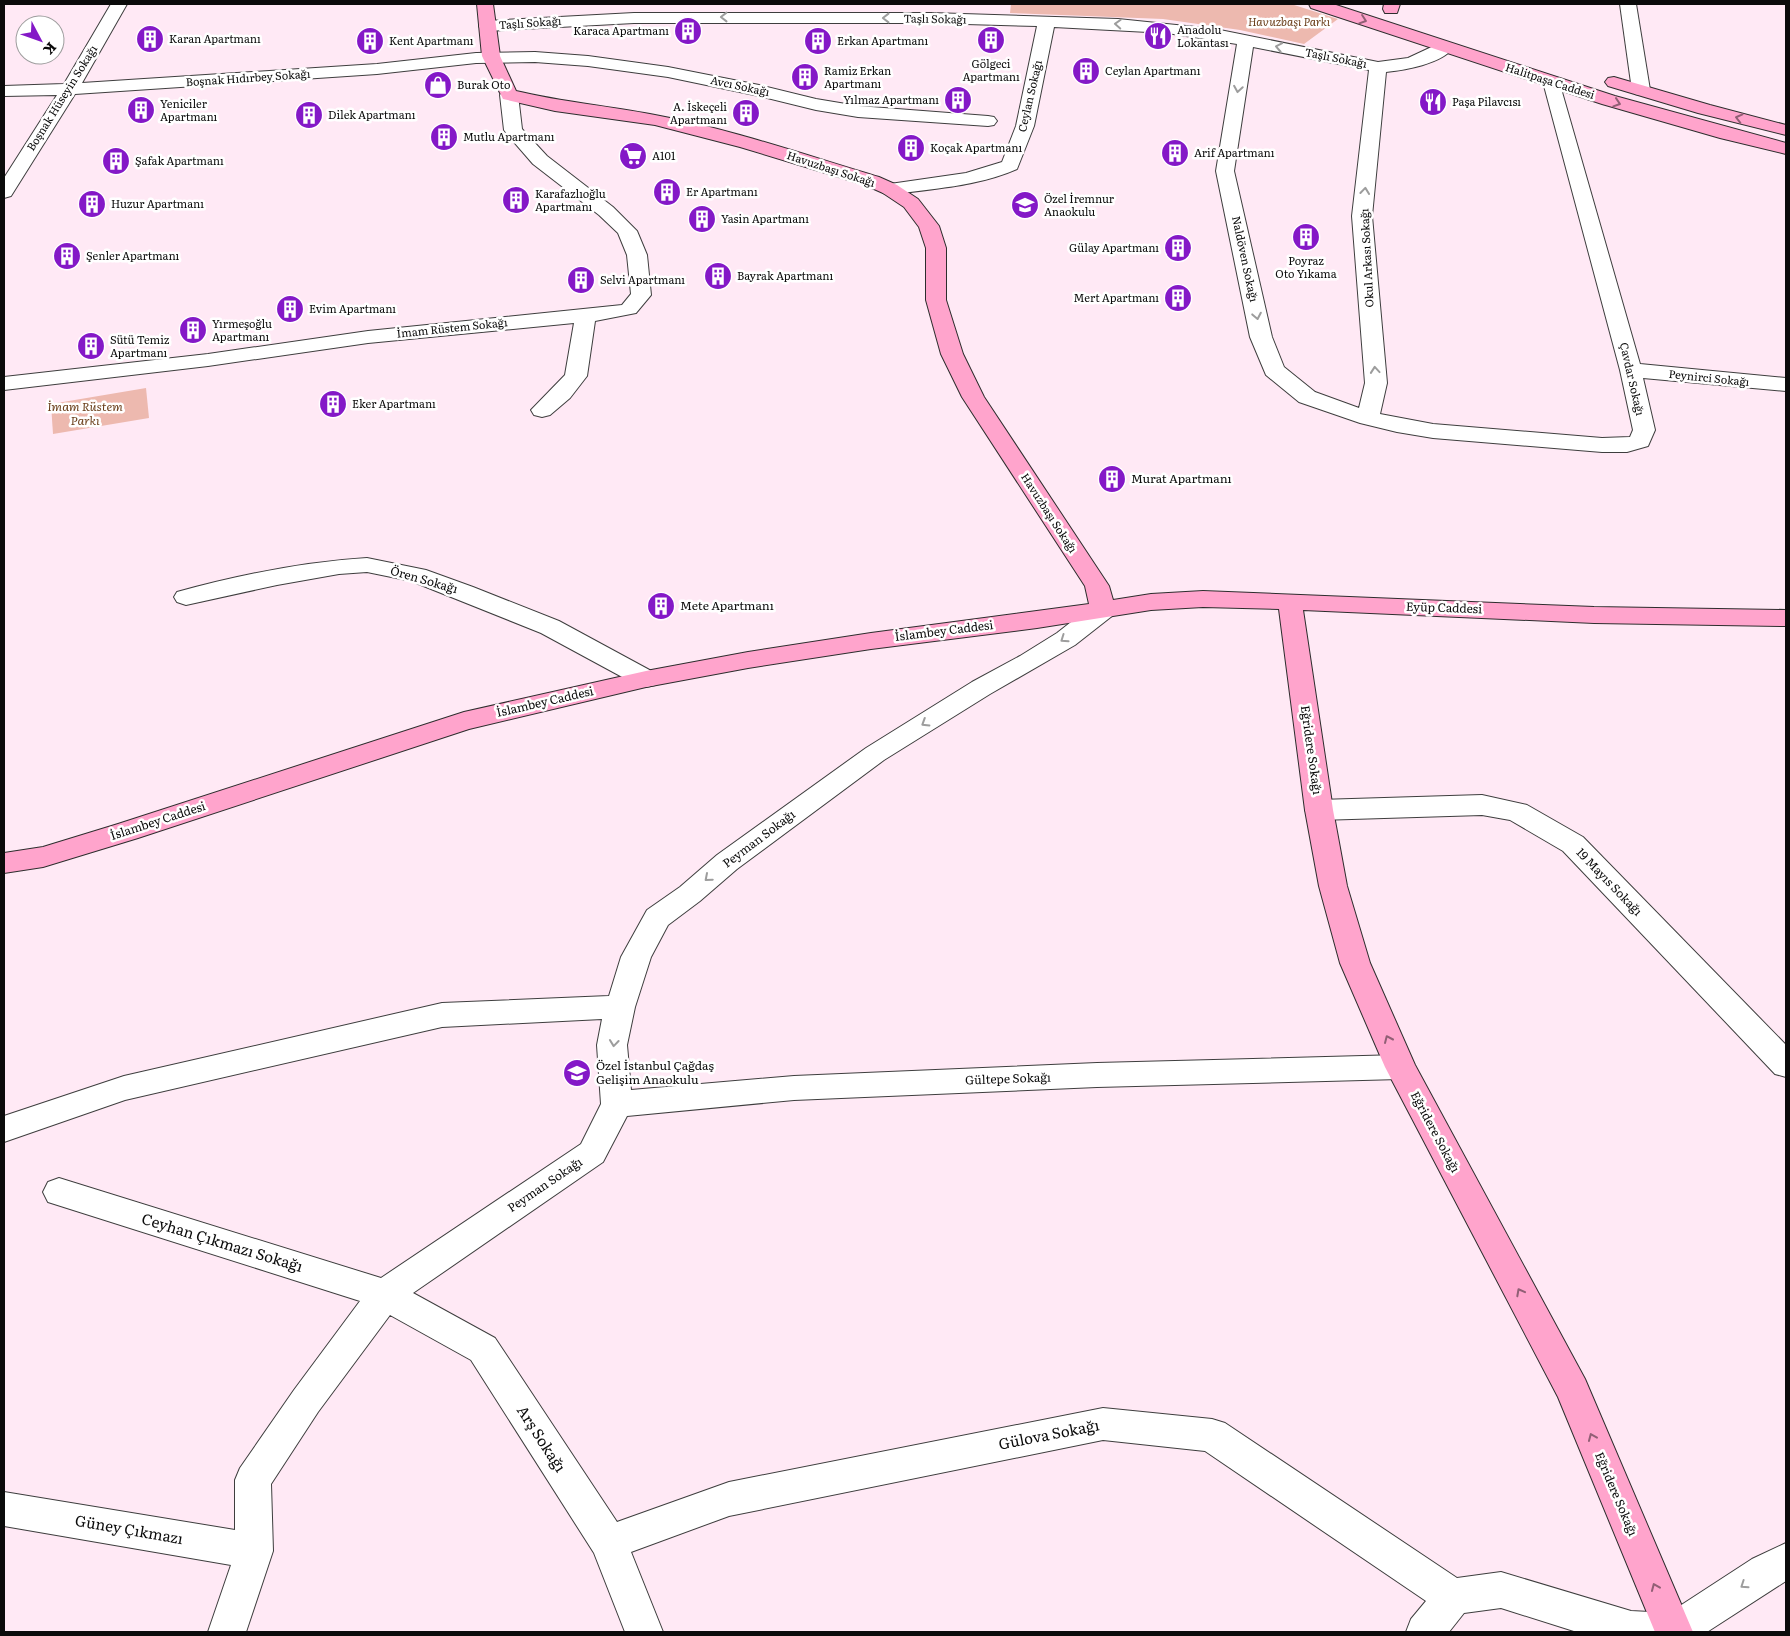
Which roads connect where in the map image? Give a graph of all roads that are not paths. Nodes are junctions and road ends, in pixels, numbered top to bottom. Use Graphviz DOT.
graph roads {
  1 [pos="118,4"];
  2 [pos="485,4"];
  3 [pos="1317,4"];
  4 [pos="1628,4"];
  5 [pos="1386,6"];
  6 [pos="1410,16"];
  7 [pos="1047,22"];
  8 [pos="487,26"];
  9 [pos="1246,40"];
  10 [pos="1444,48"];
  11 [pos="492,56"];
  12 [pos="1378,67"];
  13 [pos="1595,76"];
  14 [pos="1552,82"];
  15 [pos="69,90"];
  16 [pos="1641,90"];
  17 [pos="4,91"];
  18 [pos="509,95"];
  19 [pos="988,121"];
  20 [pos="1786,130"];
  21 [pos="1786,149"];
  22 [pos="890,189"];
  23 [pos="4,192"];
  24 [pos="586,315"];
  25 [pos="1631,370"];
  26 [pos="4,384"];
  27 [pos="1786,385"];
  28 [pos="542,410"];
  29 [pos="1368,418"];
  30 [pos="186,597"];
  31 [pos="1290,602"];
  32 [pos="1103,610"];
  33 [pos="1786,618"];
  34 [pos="646,679"];
  35 [pos="1319,810"];
  36 [pos="4,863"];
  37 [pos="620,1007"];
  38 [pos="1786,1065"];
  39 [pos="1400,1067"];
  40 [pos="617,1104"];
  41 [pos="4,1129"];
  42 [pos="59,1192"];
  43 [pos="385,1294"];
  44 [pos="4,1509"];
  45 [pos="609,1543"];
  46 [pos="254,1551"];
  47 [pos="1786,1561"];
  48 [pos="1453,1597"];
  49 [pos="227,1632"];
  50 [pos="644,1632"];
  51 [pos="1425,1632"];
  52 [pos="1674,1632"];
  1 -- 15 [label="street, Boşnak Hüseyin Sokağı"];
  2 -- 8 [label="street"];
  3 -- 10 [label="street, Halitpaşa Caddesi, one-way"];
  4 -- 16 [label="street"];
  5 -- 6 [label="street"];
  7 -- 8 [label="street, Taşlı Sokağı, one-way"];
  9 -- 7 [label="street, Taşlı Sokağı, one-way"];
  7 -- 22 [label="street, Ceylan Sokağı"];
  8 -- 11 [label="street"];
  12 -- 9 [label="street, Taşlı Sokağı, one-way"];
  9 -- 29 [label="street, Naldöven Sokağı, one-way"];
  10 -- 12 [label="street, Taşlı Sokağı"];
  10 -- 14 [label="street, Halitpaşa Caddesi"];
  11 -- 15 [label="street, Boşnak Hıdırbey Sokağı"];
  11 -- 18 [label="street"];
  11 -- 19 [label="street, Avcı Sokağı"];
  29 -- 12 [label="street, Okul Arkası Sokağı, one-way"];
  13 -- 16 [label="street, Halitpaşa Caddesi"];
  14 -- 21 [label="street, Halitpaşa Caddesi, one-way"];
  14 -- 25 [label="street, Çavdar Sokağı"];
  15 -- 17 [label="street, Boşnak Hıdırbey Sokağı"];
  15 -- 23 [label="street, Boşnak Hüseyin Sokağı"];
  20 -- 16 [label="street, Halitpaşa Caddesi, one-way"];
  18 -- 22 [label="street, Havuzbaşı Sokağı"];
  18 -- 24 [label="street, İmam Rüstem Sokağı"];
  22 -- 32 [label="street, Havuzbaşı Sokağı"];
  24 -- 26 [label="street, İmam Rüstem Sokağı"];
  24 -- 28 [label="street"];
  25 -- 27 [label="street, Peynirci Sokağı"];
  25 -- 29 [label="street, Çavdar Sokağı"];
  30 -- 34 [label="street, Ören Sokağı"];
  31 -- 32 [label="street, Eyüp Caddesi"];
  31 -- 33 [label="street, Eyüp Caddesi"];
  31 -- 35 [label="street, Eğridere Sokağı"];
  32 -- 34 [label="street, İslambey Caddesi"];
  32 -- 37 [label="street, Peyman Sokağı, one-way"];
  34 -- 36 [label="street, İslambey Caddesi"];
  35 -- 38 [label="street, 19 Mayıs Sokağı"];
  39 -- 35 [label="street, Eğridere Sokağı, one-way"];
  37 -- 40 [label="street, Peyman Sokağı, one-way"];
  37 -- 41 [label="street"];
  39 -- 40 [label="street, Gültepe Sokağı"];
  52 -- 39 [label="street, Eğridere Sokağı, one-way"];
  40 -- 43 [label="street, Peyman Sokağı"];
  42 -- 43 [label="street, Ceyhan Çıkmazı Sokağı"];
  43 -- 45 [label="street, Arş Sokağı"];
  43 -- 46 [label="street, Peyman Sokağı"];
  44 -- 46 [label="street, Güney Çıkmazı"];
  45 -- 48 [label="street, Gülova Sokağı"];
  45 -- 50 [label="street, Arş Sokağı"];
  46 -- 49 [label="street, Peyman Sokağı"];
  47 -- 52 [label="street, one-way"];
  48 -- 51 [label="street"];
  48 -- 52 [label="street"];
}
